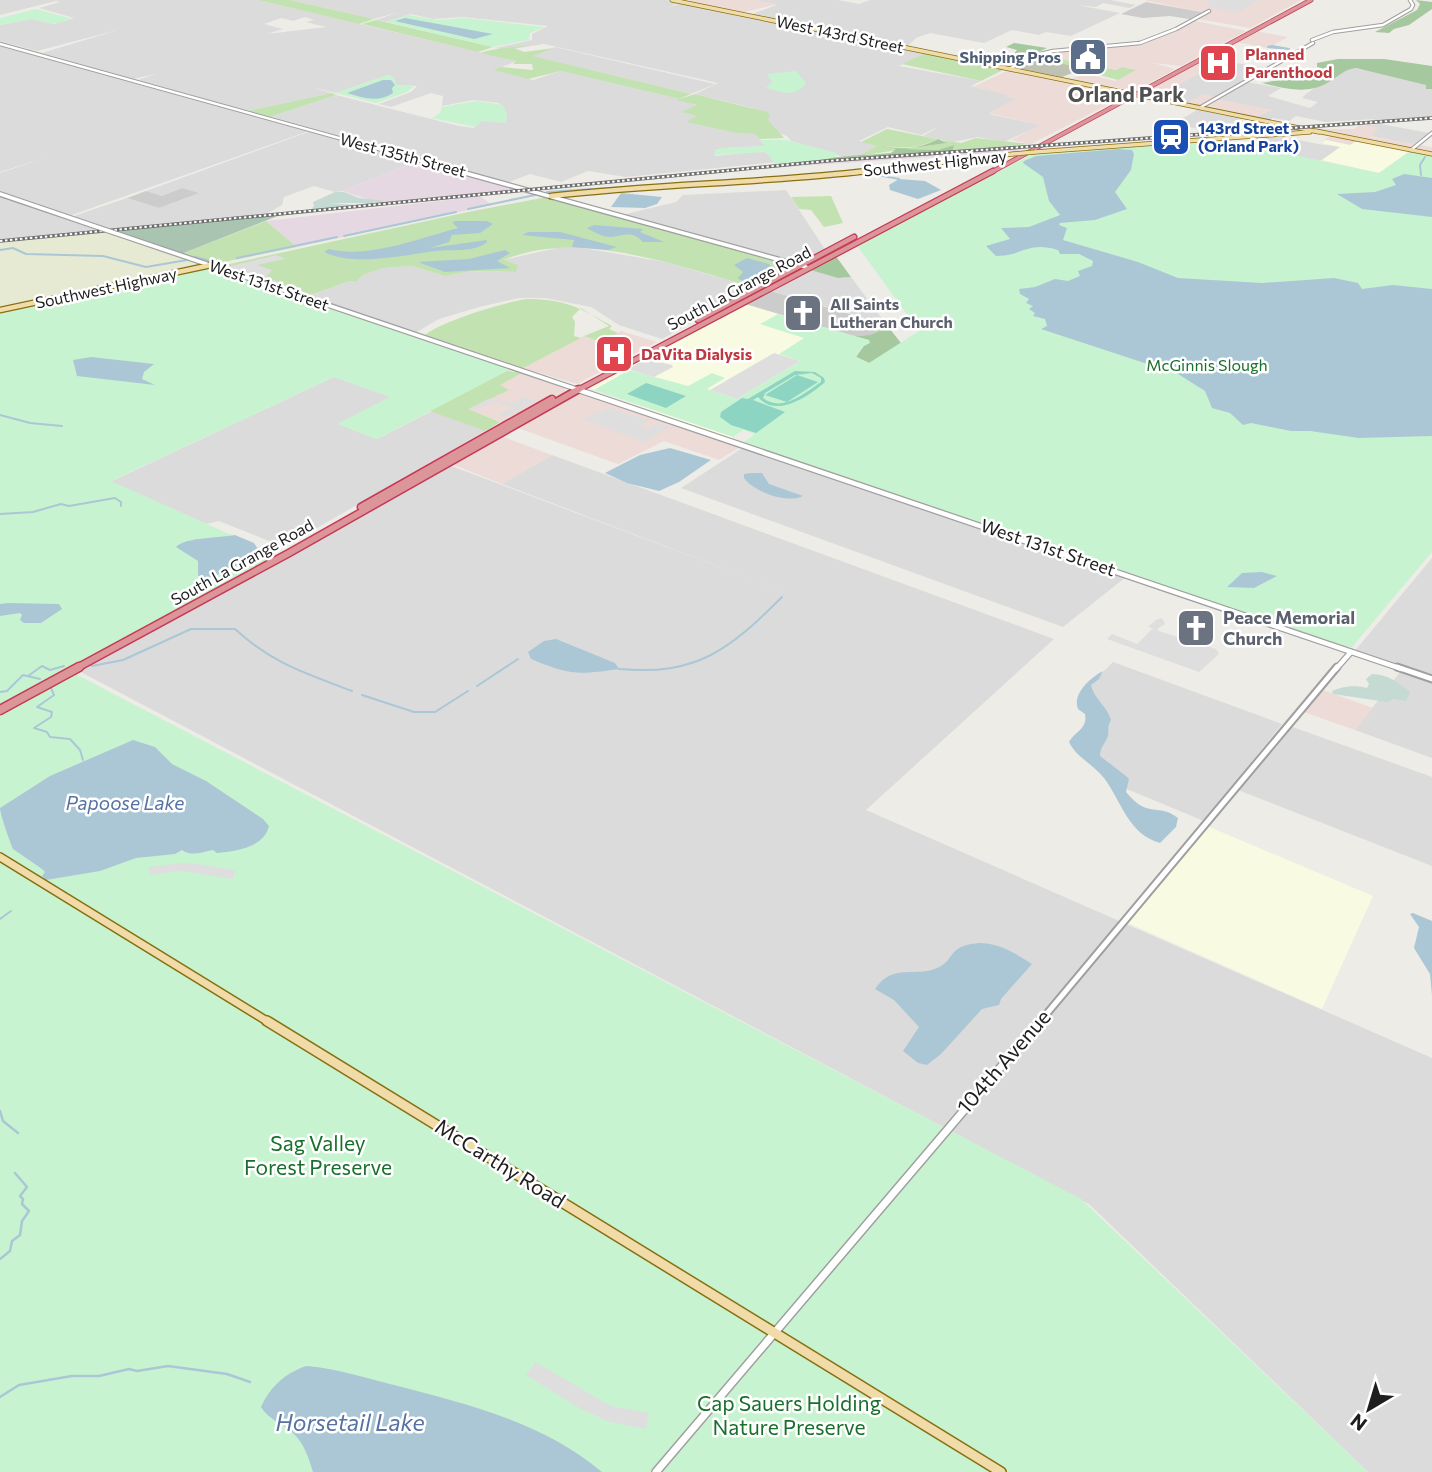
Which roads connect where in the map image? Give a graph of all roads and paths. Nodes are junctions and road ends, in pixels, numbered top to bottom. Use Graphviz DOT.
graph roads {
  1 [pos="672,0"];
  2 [pos="1304,0"];
  3 [pos="1311,0"];
  4 [pos="1410,0"];
  5 [pos="1209,11"];
  6 [pos="1314,42"];
  7 [pos="0,44"];
  8 [pos="1301,48"];
  9 [pos="1009,69"];
  10 [pos="1135,94"];
  11 [pos="1201,107"];
  12 [pos="1302,131"];
  13 [pos="1319,132"];
  14 [pos="1432,133"];
  15 [pos="1411,150"];
  16 [pos="1432,154"];
  17 [pos="0,194"];
  18 [pos="551,196"];
  19 [pos="211,265"];
  20 [pos="799,265"];
  21 [pos="806,267"];
  22 [pos="0,310"];
  23 [pos="539,376"];
  24 [pos="576,389"];
  25 [pos="1351,652"];
  26 [pos="1432,679"];
  27 [pos="0,707"];
  28 [pos="0,856"];
  29 [pos="776,1334"];
  30 [pos="656,1472"];
  31 [pos="1001,1472"];
  1 -- 9 [label="main road, West 143rd Street"];
  2 -- 10 [label="highway, South La Grange Road"];
  3 -- 10 [label="highway, South La Grange Road"];
  4 -- 6 [label="street"];
  5 -- 9 [label="street"];
  6 -- 8 [label="street"];
  6 -- 8 [label="street"];
  7 -- 18 [label="street, West 135th Street"];
  8 -- 11 [label="street"];
  9 -- 10 [label="main road, West 143rd Street"];
  10 -- 11 [label="main road, West 143rd Street"];
  10 -- 12 [label="main road, West 143rd Street"];
  10 -- 20 [label="highway, South La Grange Road"];
  10 -- 21 [label="highway, South La Grange Road"];
  11 -- 13 [label="main road, West 143rd Street"];
  12 -- 13 [label="main road, Southwest Highway"];
  12 -- 18 [label="main road, Southwest Highway, bridge"];
  13 -- 15 [label="main road"];
  14 -- 15 [label="street"];
  15 -- 16 [label="main road"];
  17 -- 19 [label="street, West 131st Street, bridge"];
  18 -- 20 [label="street, West 135th Street"];
  19 -- 22 [label="main road, Southwest Highway"];
  19 -- 23 [label="street, West 131st Street"];
  20 -- 21 [label="street, West 135th Street"];
  20 -- 24 [label="highway, South La Grange Road"];
  21 -- 24 [label="highway, South La Grange Road"];
  23 -- 24 [label="street, West 131st Street"];
  24 -- 25 [label="street, West 131st Street"];
  24 -- 27 [label="highway, South La Grange Road"];
  25 -- 26 [label="street, West 131st Street"];
  25 -- 29 [label="street, 104th Avenue"];
  28 -- 29 [label="main road, McCarthy Road"];
  29 -- 30 [label="street, 104th Avenue"];
  29 -- 31 [label="main road, McCarthy Road"];
}
